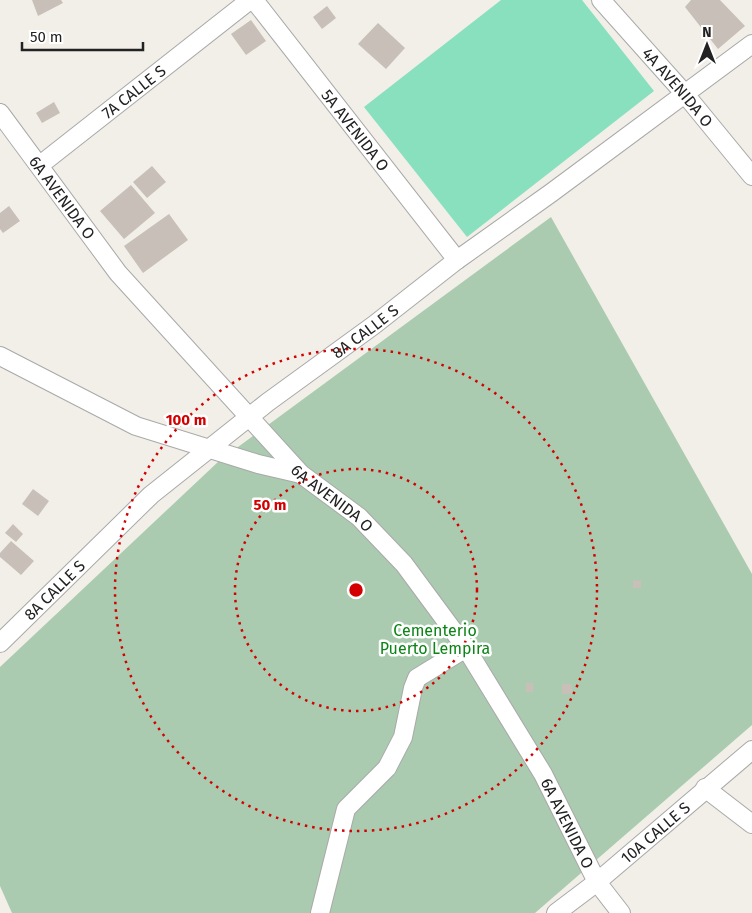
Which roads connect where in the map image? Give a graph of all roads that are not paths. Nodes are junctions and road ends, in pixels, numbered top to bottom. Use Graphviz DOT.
graph roads {
  1 [pos="250,0"];
  2 [pos="254,0"];
  3 [pos="601,0"];
  4 [pos="752,44"];
  5 [pos="684,93"];
  6 [pos="0,112"];
  7 [pos="40,165"];
  8 [pos="752,176"];
  9 [pos="457,260"];
  10 [pos="0,356"];
  11 [pos="248,418"];
  12 [pos="209,449"];
  13 [pos="301,474"];
  14 [pos="0,643"];
  15 [pos="466,648"];
  16 [pos="752,750"];
  17 [pos="705,788"];
  18 [pos="752,824"];
  19 [pos="596,882"];
  20 [pos="320,913"];
  21 [pos="556,913"];
  22 [pos="621,913"];
  1 -- 7 [label="street, 7A CALLE S"];
  2 -- 9 [label="street, 5A AVENIDA O"];
  3 -- 5 [label="street, 4A AVENIDA O"];
  4 -- 5 [label="street, 8A CALLE S"];
  5 -- 8 [label="street, 4A AVENIDA O"];
  5 -- 9 [label="street, 8A CALLE S"];
  6 -- 7 [label="street, 6A AVENIDA O"];
  7 -- 11 [label="street, 6A AVENIDA O"];
  9 -- 11 [label="street, 8A CALLE S"];
  10 -- 12 [label="street"];
  11 -- 12 [label="street, 8A CALLE S"];
  11 -- 13 [label="street, 6A AVENIDA O"];
  12 -- 13 [label="street"];
  12 -- 14 [label="street, 8A CALLE S"];
  13 -- 15 [label="street, 6A AVENIDA O"];
  15 -- 19 [label="street, 6A AVENIDA O"];
  15 -- 20 [label="street"];
  16 -- 17 [label="street, 10A CALLE S"];
  17 -- 18 [label="street"];
  17 -- 19 [label="street, 10A CALLE S"];
  19 -- 21 [label="street, 10A CALLE S"];
  19 -- 22 [label="street, 6A AVENIDA O"];
}
